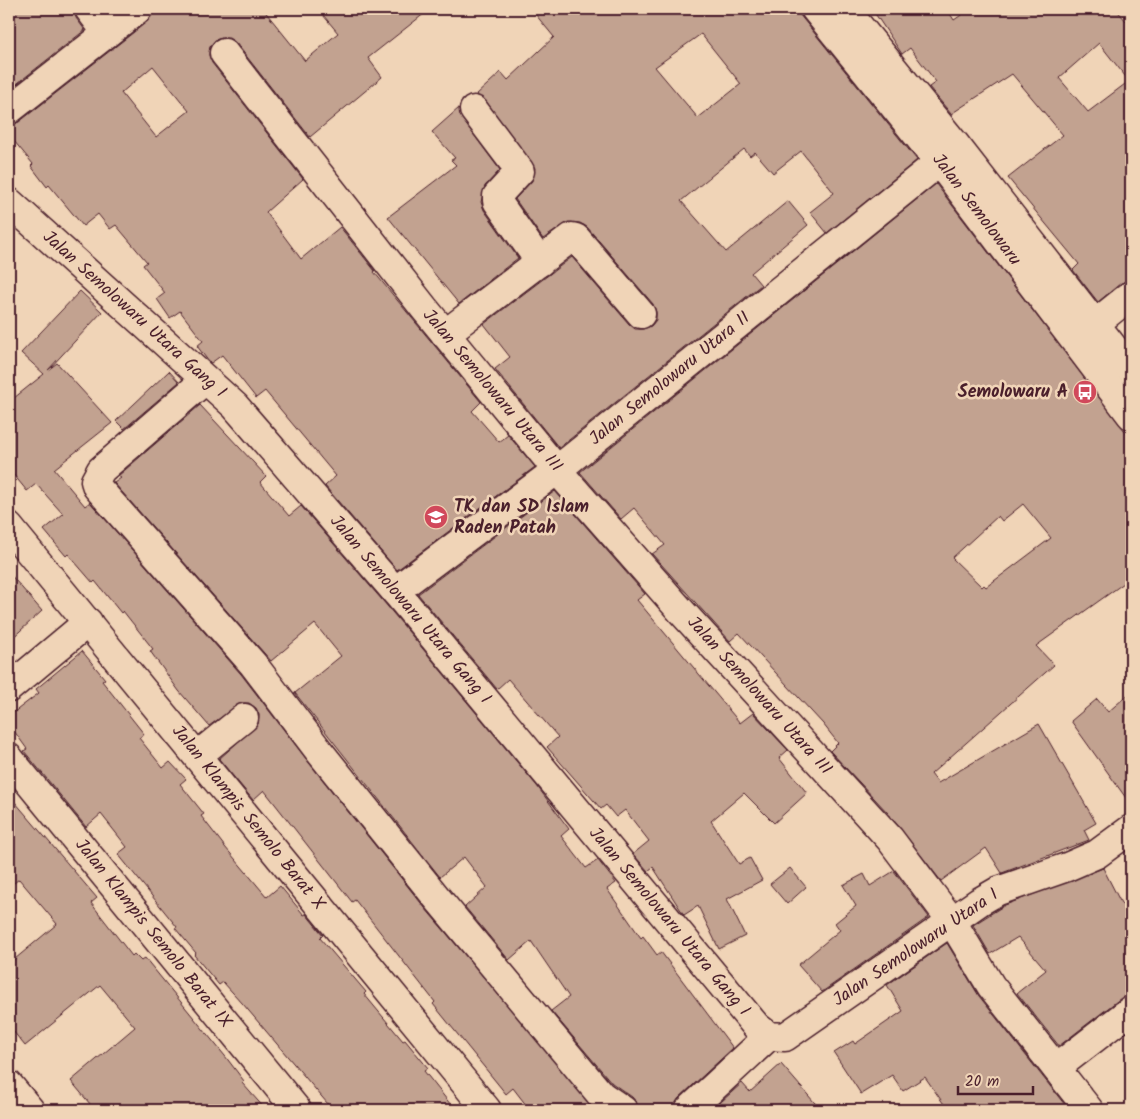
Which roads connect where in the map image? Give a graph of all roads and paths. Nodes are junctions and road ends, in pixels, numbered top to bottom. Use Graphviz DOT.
graph roads {
  1 [pos="89,9"];
  2 [pos="138,9"];
  3 [pos="815,9"];
  4 [pos="845,9"];
  5 [pos="107,33"];
  6 [pos="224,53"];
  7 [pos="9,110"];
  8 [pos="474,110"];
  9 [pos="940,162"];
  10 [pos="9,202"];
  11 [pos="540,262"];
  12 [pos="1131,295"];
  13 [pos="641,314"];
  14 [pos="1096,323"];
  15 [pos="445,334"];
  16 [pos="1131,370"];
  17 [pos="205,380"];
  18 [pos="1130,412"];
  19 [pos="557,470"];
  20 [pos="9,527"];
  21 [pos="396,591"];
  22 [pos="88,622"];
  23 [pos="9,688"];
  24 [pos="244,718"];
  25 [pos="197,756"];
  26 [pos="9,758"];
  27 [pos="1131,829"];
  28 [pos="951,920"];
  29 [pos="1131,1010"];
  30 [pos="777,1037"];
  31 [pos="1056,1068"];
  32 [pos="9,1086"];
  33 [pos="30,1110"];
  34 [pos="297,1110"];
  35 [pos="487,1110"];
  36 [pos="623,1110"];
  37 [pos="689,1110"];
  38 [pos="1089,1110"];
  1 -- 5 [label="street"];
  2 -- 5 [label="street"];
  3 -- 9 [label="street, Jalan Semolowaru"];
  4 -- 14 [label="street, Jalan Semolowaru"];
  5 -- 7 [label="street"];
  6 -- 15 [label="street, Jalan Semolowaru Utara III"];
  8 -- 11 [label="street"];
  9 -- 18 [label="street, Jalan Semolowaru"];
  9 -- 19 [label="street, Jalan Semolowaru Utara II"];
  10 -- 17 [label="street, Jalan Semolowaru Utara Gang I"];
  11 -- 13 [label="street"];
  11 -- 15 [label="street"];
  12 -- 14 [label="street"];
  14 -- 16 [label="street, Jalan Semolowaru"];
  15 -- 19 [label="street, Jalan Semolowaru Utara III"];
  17 -- 21 [label="street, Jalan Semolowaru Utara Gang I"];
  17 -- 36 [label="street"];
  19 -- 21 [label="street, Jalan Semolowaru Utara II"];
  19 -- 28 [label="street, Jalan Semolowaru Utara III"];
  20 -- 22 [label="street, Jalan Klampis Semolo Barat X"];
  21 -- 30 [label="street, Jalan Semolowaru Utara Gang I"];
  22 -- 23 [label="street"];
  22 -- 25 [label="street, Jalan Klampis Semolo Barat X"];
  24 -- 25 [label="street"];
  25 -- 35 [label="street, Jalan Klampis Semolo Barat X"];
  26 -- 34 [label="street, Jalan Klampis Semolo Barat IX"];
  27 -- 28 [label="street, Jalan Semolowaru Utara I"];
  28 -- 30 [label="street, Jalan Semolowaru Utara I"];
  28 -- 31 [label="street, Jalan Semolowaru Utara III"];
  29 -- 31 [label="street"];
  30 -- 37 [label="street, Jalan Semolowaru Utara I"];
  31 -- 38 [label="street, Jalan Semolowaru Utara III"];
  32 -- 33 [label="street"];
}
